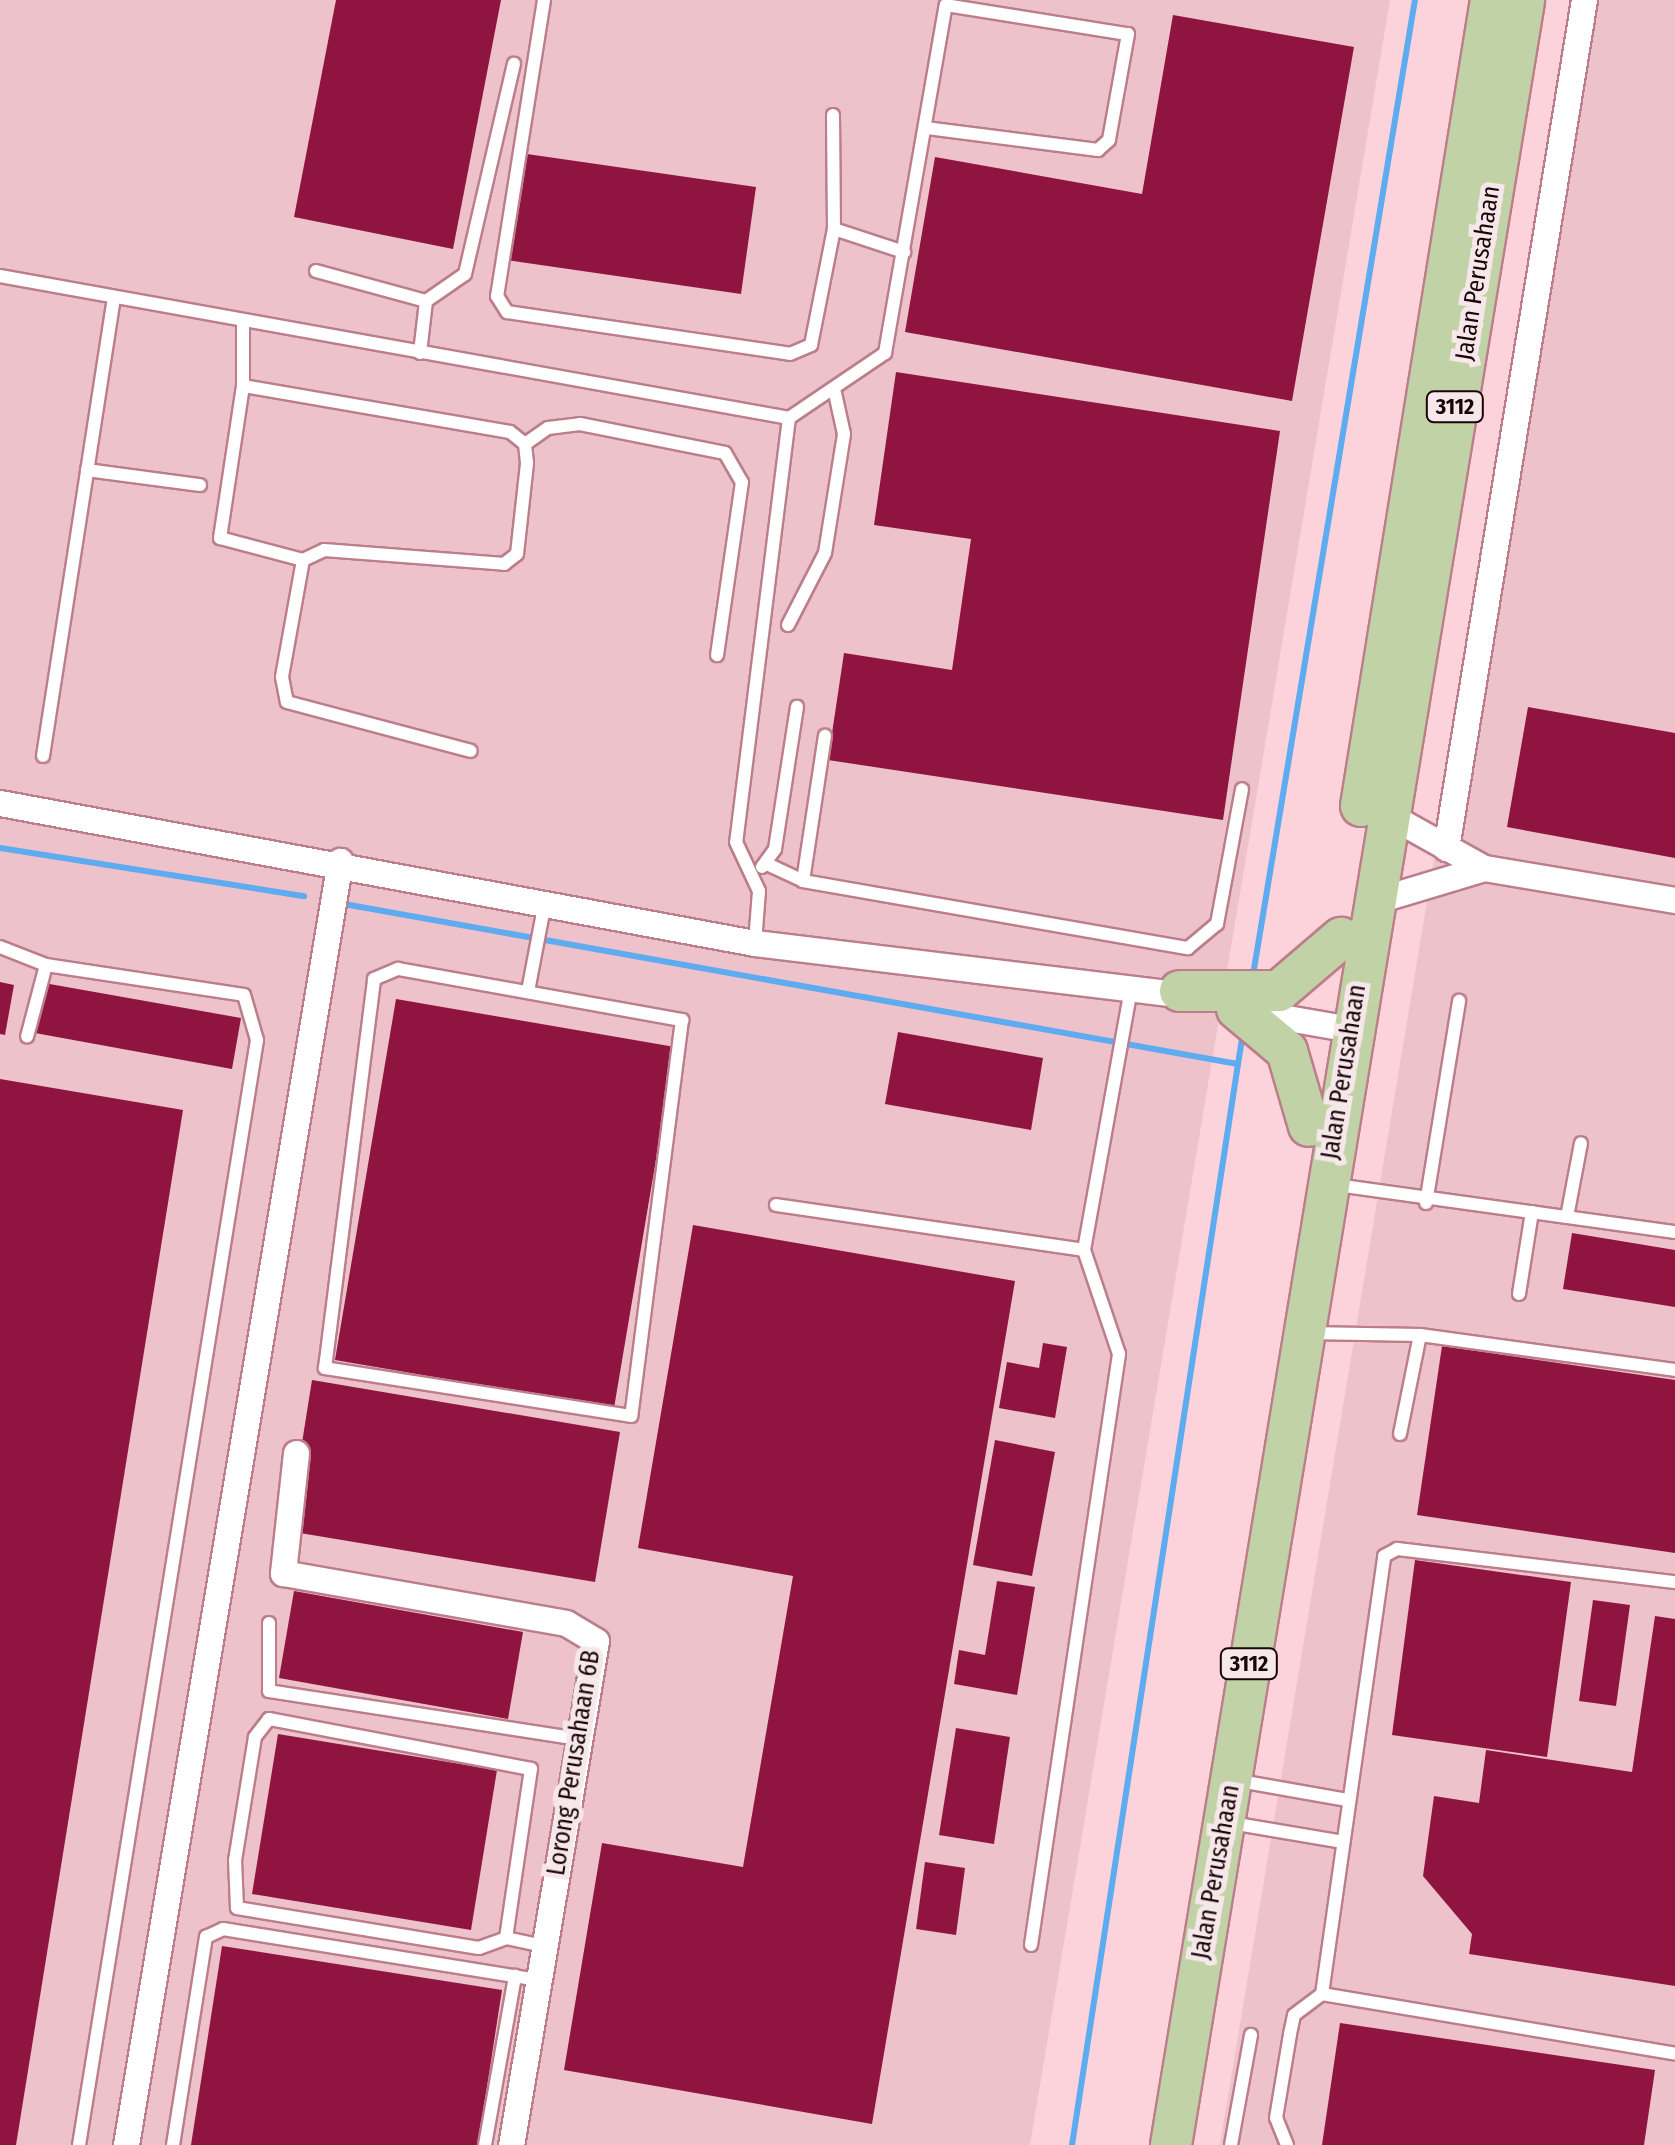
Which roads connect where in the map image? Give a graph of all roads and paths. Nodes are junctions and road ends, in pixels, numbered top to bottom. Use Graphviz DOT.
graph roads {
  1 [pos="544,0"];
  2 [pos="1490,0"];
  3 [pos="1524,0"];
  4 [pos="1584,0"];
  5 [pos="514,64"];
  6 [pos="834,115"];
  7 [pos="927,128"];
  8 [pos="834,229"];
  9 [pos="904,252"];
  10 [pos="316,271"];
  11 [pos="0,276"];
  12 [pos="114,297"];
  13 [pos="426,301"];
  14 [pos="242,322"];
  15 [pos="420,353"];
  16 [pos="243,386"];
  17 [pos="834,393"];
  18 [pos="789,418"];
  19 [pos="525,444"];
  20 [pos="87,470"];
  21 [pos="200,485"];
  22 [pos="302,560"];
  23 [pos="788,625"];
  24 [pos="718,655"];
  25 [pos="797,707"];
  26 [pos="826,736"];
  27 [pos="471,751"];
  28 [pos="43,756"];
  29 [pos="1242,789"];
  30 [pos="0,803"];
  31 [pos="1387,814"];
  32 [pos="1446,848"];
  33 [pos="340,861"];
  34 [pos="767,864"];
  35 [pos="1484,868"];
  36 [pos="751,873"];
  37 [pos="803,881"];
  38 [pos="1675,900"];
  39 [pos="1371,902"];
  40 [pos="543,911"];
  41 [pos="1341,938"];
  42 [pos="755,943"];
  43 [pos="0,948"];
  44 [pos="46,965"];
  45 [pos="1132,984"];
  46 [pos="530,986"];
  47 [pos="1180,991"];
  48 [pos="1459,1001"];
  49 [pos="1253,1007"];
  50 [pos="1337,1026"];
  51 [pos="27,1038"];
  52 [pos="1309,1126"];
  53 [pos="1581,1144"];
  54 [pos="1326,1183"];
  55 [pos="1426,1203"];
  56 [pos="776,1205"];
  57 [pos="1532,1212"];
  58 [pos="1567,1218"];
  59 [pos="1675,1232"];
  60 [pos="1084,1250"];
  61 [pos="1519,1294"];
  62 [pos="1301,1332"];
  63 [pos="1420,1334"];
  64 [pos="1675,1370"];
  65 [pos="1400,1434"];
  66 [pos="296,1454"];
  67 [pos="1675,1582"];
  68 [pos="269,1623"];
  69 [pos="579,1739"];
  70 [pos="1232,1780"];
  71 [pos="1347,1800"];
  72 [pos="1223,1821"];
  73 [pos="1337,1842"];
  74 [pos="506,1938"];
  75 [pos="1031,1945"];
  76 [pos="544,1946"];
  77 [pos="527,1978"];
  78 [pos="1322,1994"];
  79 [pos="1252,2035"];
  80 [pos="1675,2054"];
  81 [pos="79,2145"];
  82 [pos="126,2145"];
  83 [pos="173,2145"];
  84 [pos="485,2145"];
  85 [pos="511,2145"];
  86 [pos="1147,2145"];
  87 [pos="1170,2145"];
  88 [pos="1231,2145"];
  89 [pos="1287,2145"];
  1 -- 8 [label="lane"];
  2 -- 41 [label="main road, Jalan Perusahaan / 3112"];
  3 -- 31 [label="main road, Jalan Perusahaan / 3112"];
  4 -- 32 [label="street"];
  5 -- 13 [label="lane"];
  6 -- 8 [label="lane"];
  7 -- 7 [label="lane"];
  7 -- 9 [label="lane"];
  8 -- 9 [label="lane"];
  9 -- 17 [label="lane"];
  10 -- 13 [label="lane"];
  11 -- 12 [label="lane"];
  12 -- 14 [label="lane"];
  12 -- 20 [label="lane"];
  13 -- 15 [label="lane"];
  14 -- 15 [label="lane"];
  14 -- 16 [label="lane"];
  15 -- 18 [label="lane"];
  16 -- 19 [label="lane"];
  16 -- 22 [label="lane"];
  17 -- 18 [label="lane"];
  17 -- 23 [label="lane"];
  18 -- 36 [label="lane"];
  19 -- 22 [label="lane"];
  19 -- 24 [label="lane"];
  20 -- 21 [label="lane"];
  20 -- 28 [label="lane"];
  22 -- 27 [label="lane"];
  25 -- 34 [label="lane"];
  26 -- 37 [label="lane"];
  29 -- 37 [label="lane"];
  30 -- 33 [label="street"];
  31 -- 32 [label="street"];
  31 -- 39 [label="main road, Jalan Perusahaan / 3112"];
  32 -- 35 [label="street"];
  33 -- 40 [label="street"];
  33 -- 82 [label="street"];
  34 -- 36 [label="lane"];
  34 -- 37 [label="lane"];
  35 -- 38 [label="street"];
  35 -- 39 [label="street"];
  36 -- 42 [label="lane"];
  39 -- 50 [label="main road, Jalan Perusahaan / 3112"];
  40 -- 42 [label="street"];
  40 -- 46 [label="lane"];
  41 -- 49 [label="main road"];
  41 -- 50 [label="main road, Jalan Perusahaan / 3112"];
  42 -- 45 [label="street"];
  43 -- 44 [label="lane"];
  44 -- 51 [label="lane"];
  44 -- 81 [label="lane"];
  45 -- 47 [label="street"];
  45 -- 60 [label="lane"];
  46 -- 46 [label="lane"];
  47 -- 49 [label="main road"];
  48 -- 55 [label="lane"];
  49 -- 50 [label="street"];
  49 -- 52 [label="main road"];
  50 -- 52 [label="main road, Jalan Perusahaan / 3112"];
  50 -- 54 [label="main road, Jalan Perusahaan / 3112"];
  52 -- 86 [label="main road, Jalan Perusahaan / 3112"];
  53 -- 58 [label="lane"];
  54 -- 55 [label="lane"];
  54 -- 62 [label="main road, Jalan Perusahaan / 3112"];
  55 -- 57 [label="lane"];
  56 -- 60 [label="lane"];
  57 -- 58 [label="lane"];
  57 -- 61 [label="lane"];
  58 -- 59 [label="lane"];
  60 -- 75 [label="lane"];
  62 -- 63 [label="lane"];
  62 -- 70 [label="main road, Jalan Perusahaan / 3112"];
  63 -- 64 [label="lane"];
  63 -- 65 [label="lane"];
  66 -- 69 [label="street, Lorong Perusahaan 6B"];
  67 -- 71 [label="lane"];
  68 -- 69 [label="lane"];
  69 -- 76 [label="street, Lorong Perusahaan 6B"];
  70 -- 71 [label="lane"];
  70 -- 72 [label="main road, Jalan Perusahaan / 3112"];
  71 -- 73 [label="lane"];
  72 -- 73 [label="lane"];
  72 -- 87 [label="main road, Jalan Perusahaan / 3112"];
  73 -- 78 [label="lane"];
  74 -- 74 [label="lane"];
  74 -- 76 [label="lane"];
  76 -- 77 [label="street, Lorong Perusahaan 6B"];
  77 -- 83 [label="lane"];
  77 -- 84 [label="lane"];
  77 -- 85 [label="street, Lorong Perusahaan 6B"];
  78 -- 80 [label="lane"];
  78 -- 89 [label="lane"];
  79 -- 88 [label="lane"];
}
